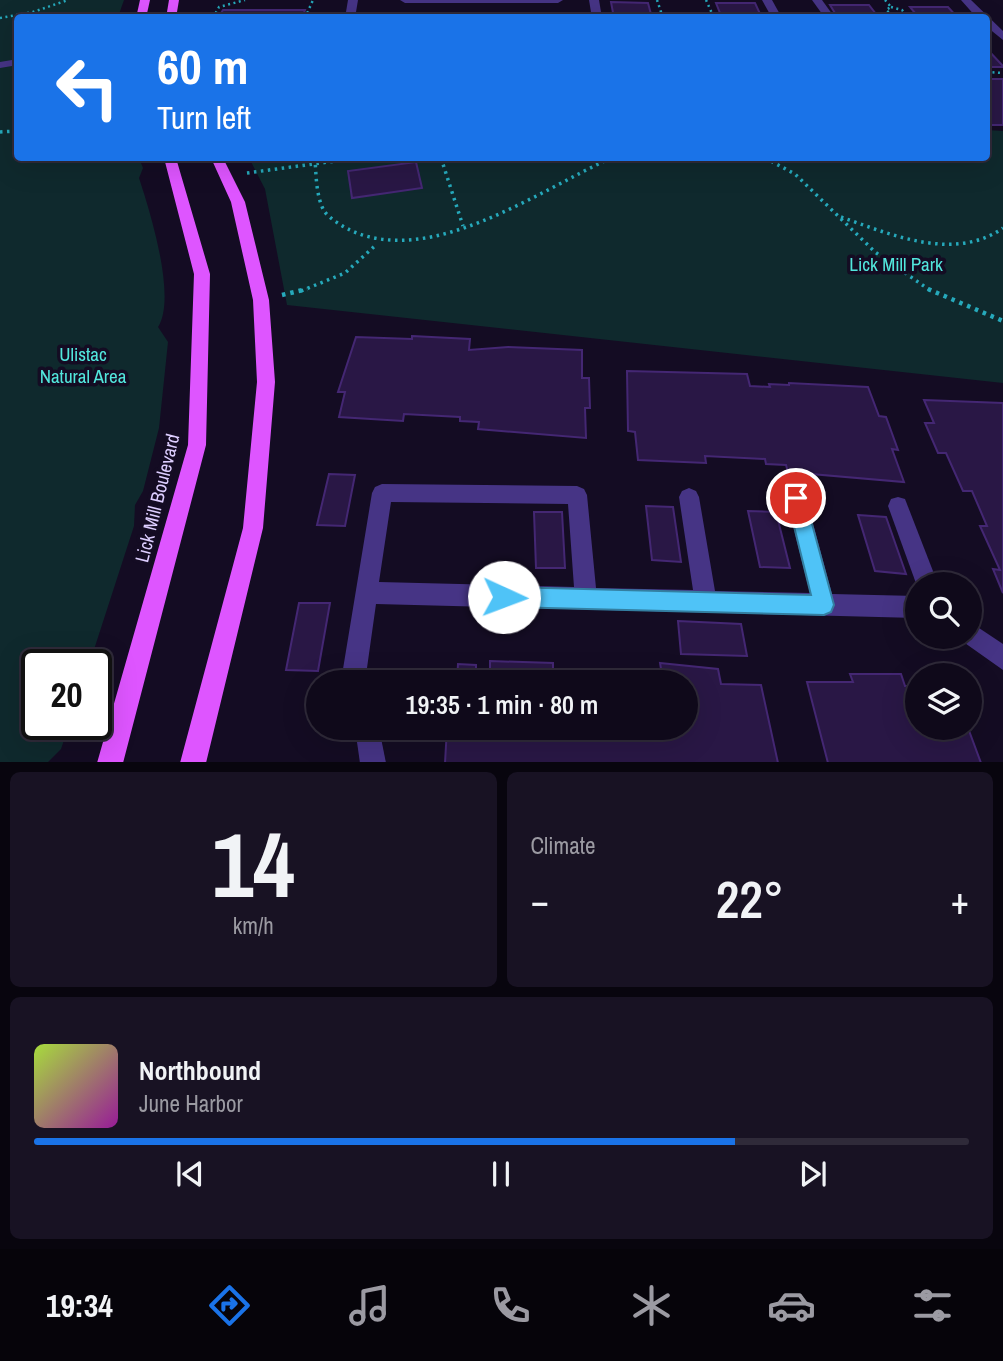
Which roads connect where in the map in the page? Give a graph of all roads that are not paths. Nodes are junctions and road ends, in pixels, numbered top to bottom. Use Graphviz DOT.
graph roads {
  1 [pos="405,0"];
  2 [pos="420,0"];
  3 [pos="439,0"];
  4 [pos="966,0"];
  5 [pos="492,1"];
  6 [pos="552,2"];
  7 [pos="980,14"];
  8 [pos="990,24"];
  9 [pos="1003,37"];
  10 [pos="171,161"];
  11 [pos="218,161"];
  12 [pos="689,496"];
  13 [pos="796,498"];
  14 [pos="898,506"];
  15 [pos="923,572"];
  16 [pos="366,593"];
  17 [pos="586,599"];
  18 [pos="706,602"];
  19 [pos="824,605"];
  20 [pos="905,607"];
  21 [pos="982,642"];
  22 [pos="1003,658"];
  23 [pos="355,670"];
  24 [pos="369,740"];
  25 [pos="110,762"];
  26 [pos="193,762"];
  27 [pos="373,762"];
  1 -- 2 [label="street"];
  2 -- 3 [label="street"];
  3 -- 5 [label="street"];
  4 -- 7 [label="street"];
  5 -- 6 [label="street"];
  8 -- 9 [label="street"];
  10 -- 25 [label="main road, Lick Mill Boulevard"];
  11 -- 26 [label="main road"];
  12 -- 18 [label="street"];
  13 -- 19 [label="street"];
  14 -- 15 [label="street"];
  16 -- 17 [label="street"];
  16 -- 17 [label="street"];
  16 -- 23 [label="street"];
  17 -- 18 [label="street"];
  18 -- 19 [label="street"];
  19 -- 20 [label="street"];
  21 -- 22 [label="street"];
  24 -- 27 [label="street"];
}
